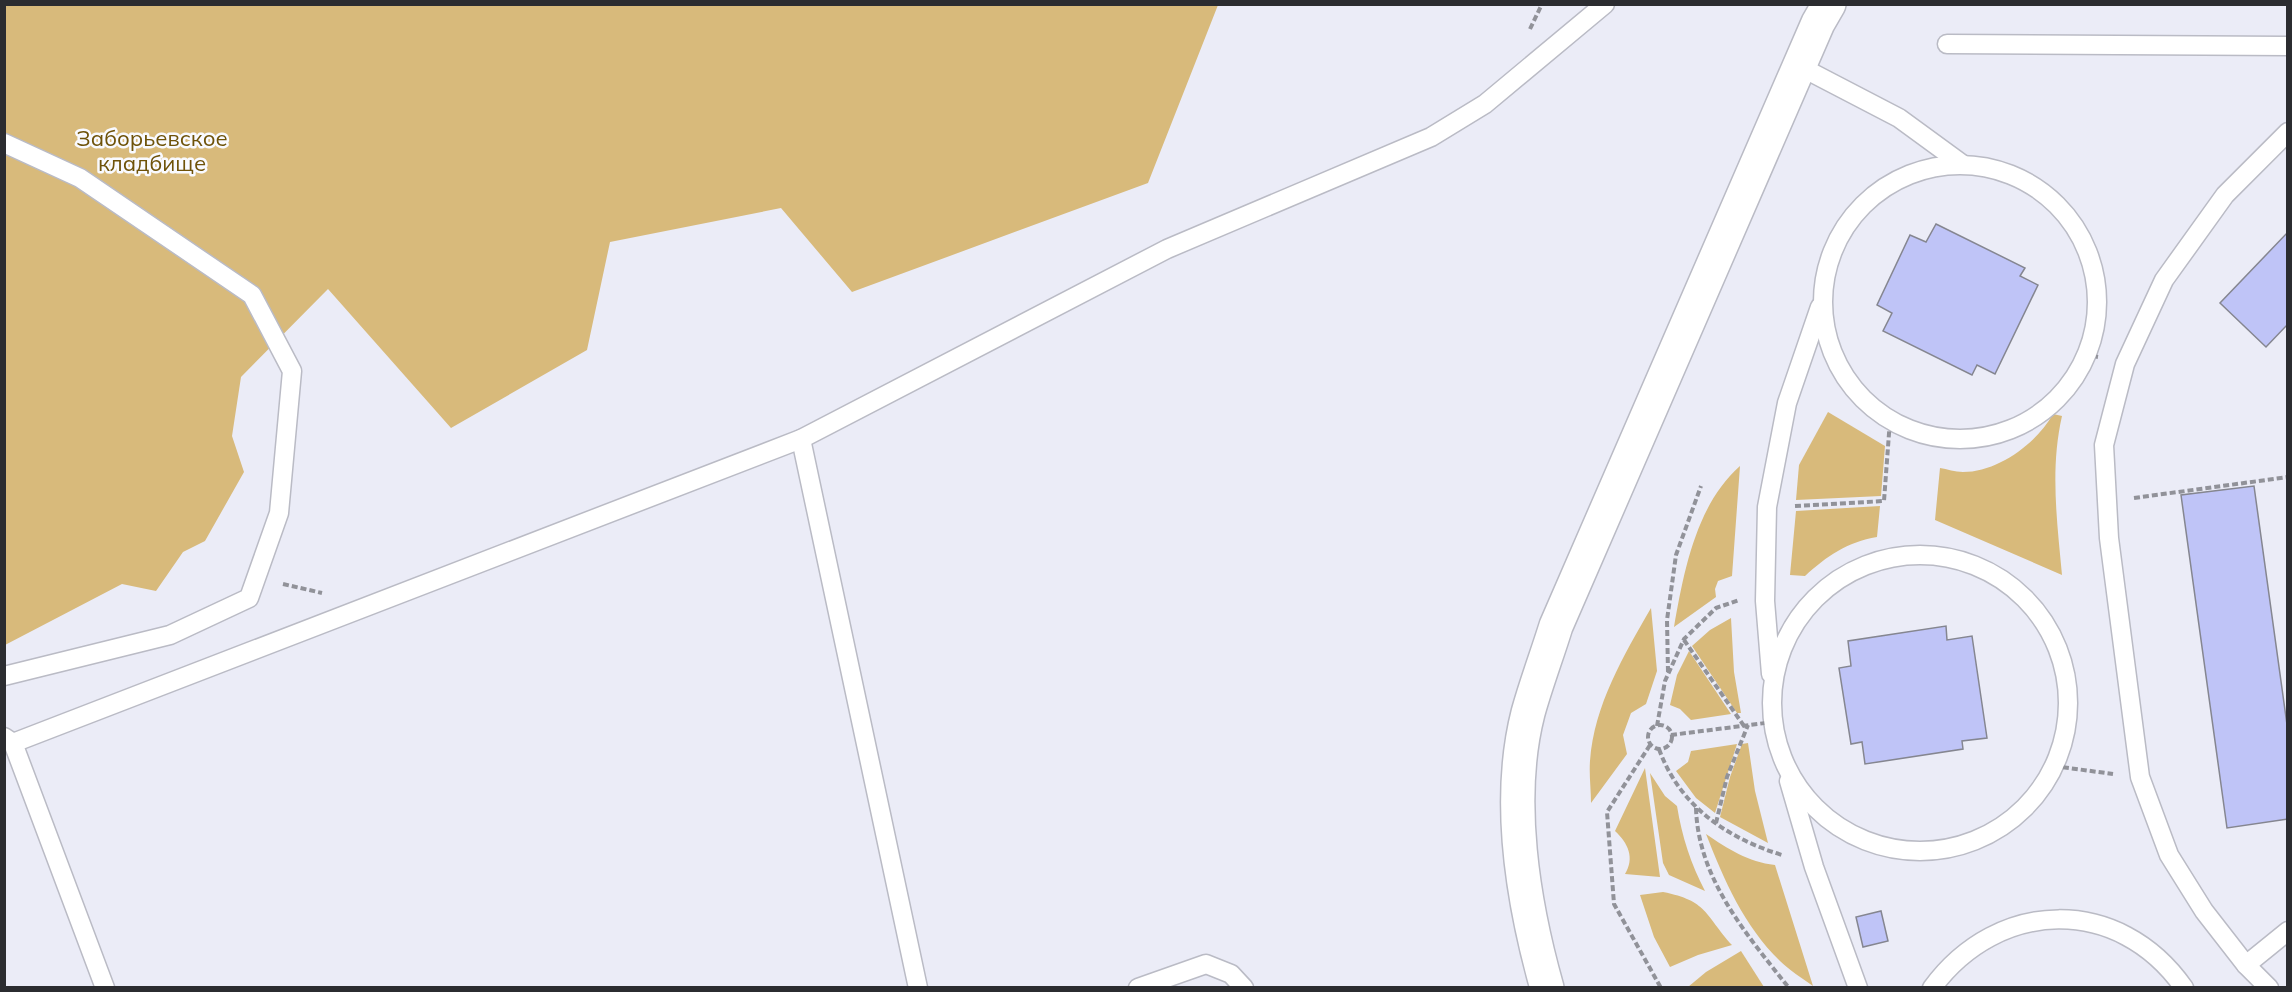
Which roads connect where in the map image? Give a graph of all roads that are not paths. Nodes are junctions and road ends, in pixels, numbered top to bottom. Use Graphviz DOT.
graph roads {
  1 [pos="1605,4"];
  2 [pos="1829,4"];
  3 [pos="1947,44"];
  4 [pos="2288,46"];
  5 [pos="1799,66"];
  6 [pos="2288,132"];
  7 [pos="4,143"];
  8 [pos="1962,164"];
  9 [pos="1823,300"];
  10 [pos="801,439"];
  11 [pos="4,676"];
  12 [pos="1773,693"];
  13 [pos="9,740"];
  14 [pos="1780,750"];
  15 [pos="2288,931"];
  16 [pos="2246,965"];
  17 [pos="105,987"];
  18 [pos="918,987"];
  19 [pos="1138,987"];
  20 [pos="1244,987"];
  21 [pos="1547,987"];
  22 [pos="1858,987"];
  23 [pos="1932,987"];
  24 [pos="2184,987"];
  25 [pos="2269,987"];
  1 -- 10 [label="lane"];
  2 -- 5 [label="street"];
  3 -- 4 [label="lane"];
  5 -- 8 [label="lane"];
  5 -- 21 [label="street"];
  6 -- 16 [label="lane"];
  7 -- 11 [label="lane"];
  8 -- 9 [label="lane"];
  8 -- 9 [label="lane"];
  9 -- 12 [label="lane"];
  10 -- 13 [label="lane"];
  10 -- 18 [label="lane"];
  12 -- 14 [label="lane"];
  12 -- 14 [label="lane"];
  13 -- 17 [label="lane"];
  14 -- 22 [label="lane"];
  15 -- 16 [label="lane"];
  16 -- 25 [label="lane"];
  19 -- 20 [label="lane"];
  23 -- 24 [label="lane"];
}
